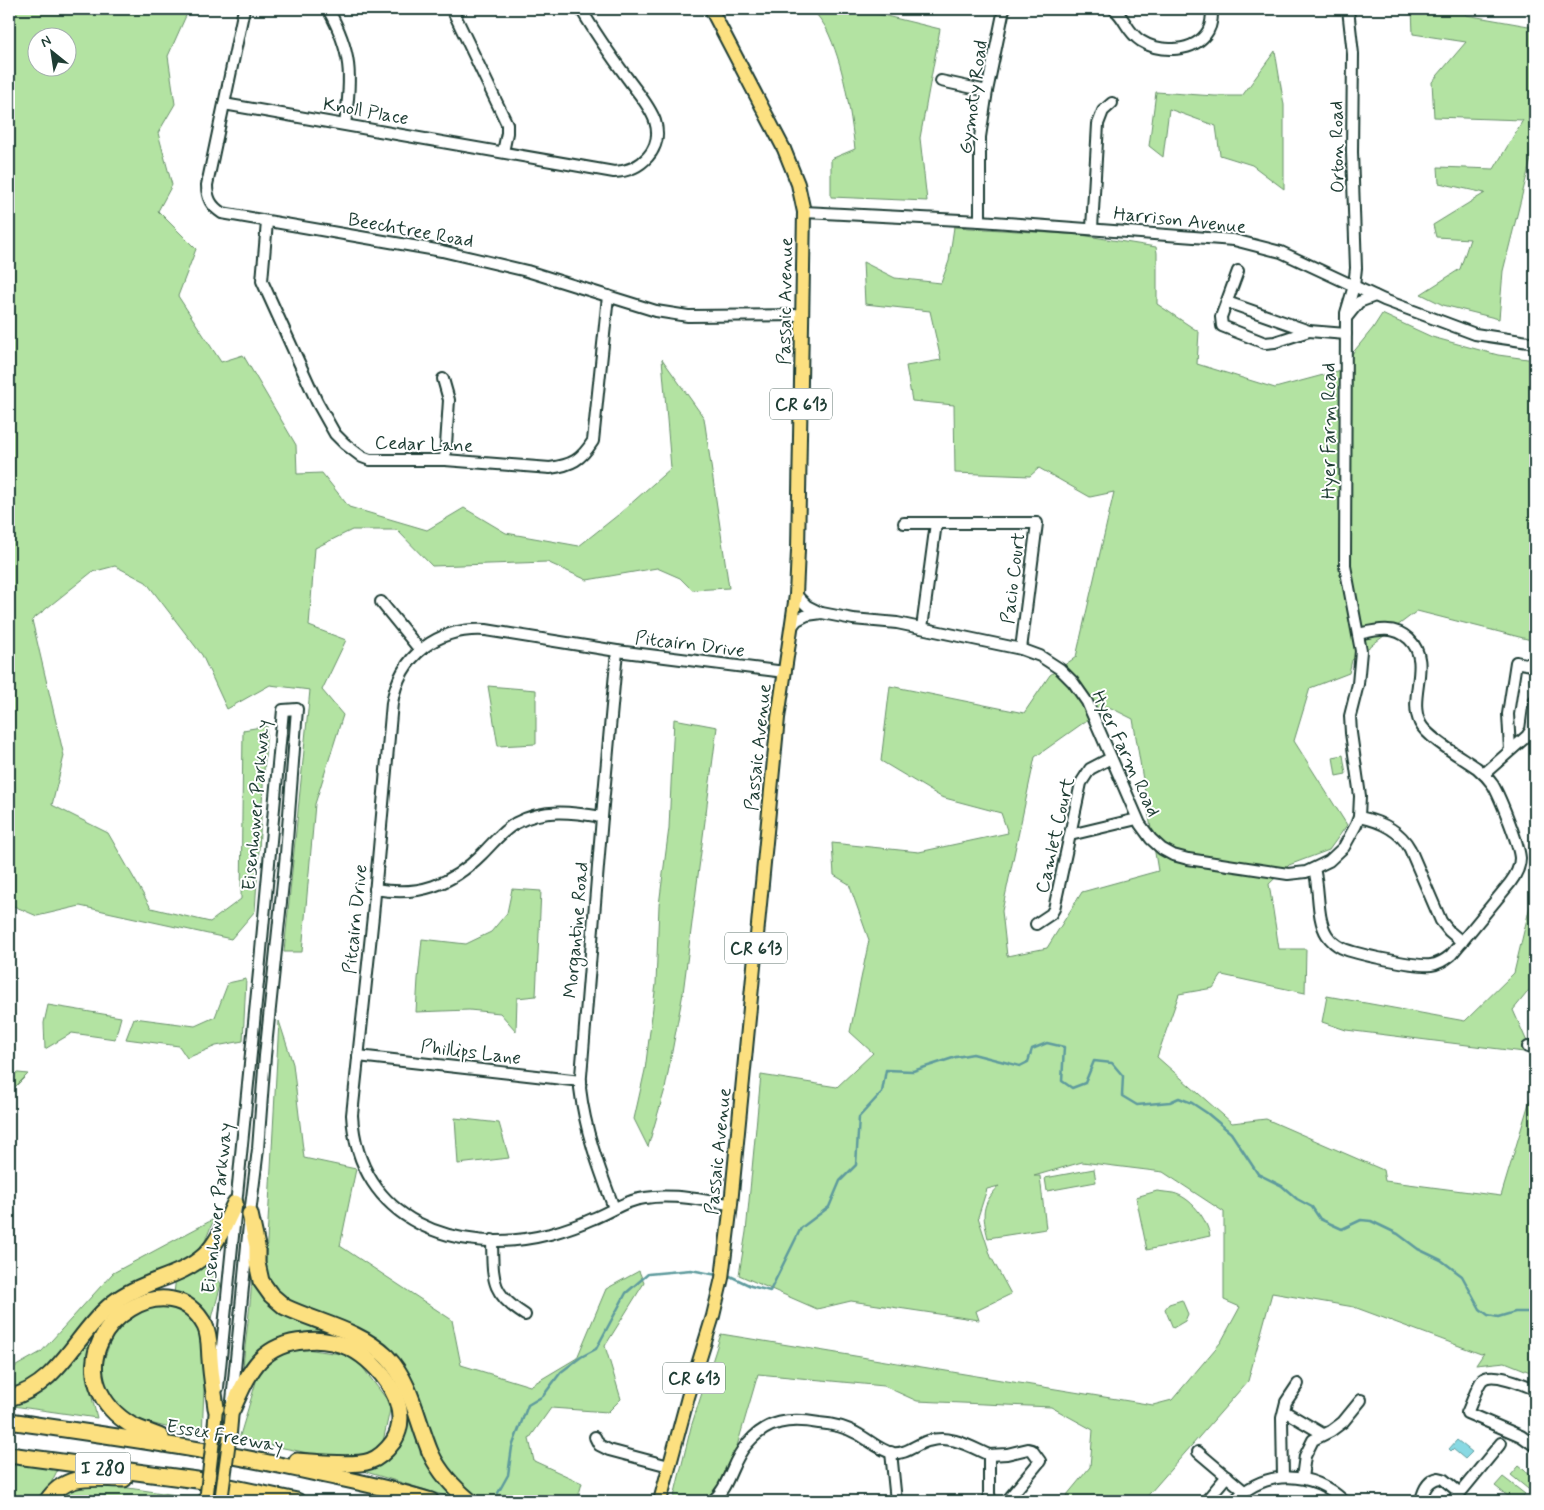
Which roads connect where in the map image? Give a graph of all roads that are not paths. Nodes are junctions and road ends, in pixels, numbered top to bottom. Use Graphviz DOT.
graph roads {
  1 [pos="244,9"];
  2 [pos="328,9"];
  3 [pos="452,9"];
  4 [pos="581,9"];
  5 [pos="711,9"];
  6 [pos="1004,9"];
  7 [pos="1114,9"];
  8 [pos="1212,9"];
  9 [pos="1348,9"];
  10 [pos="941,81"];
  11 [pos="987,92"];
  12 [pos="1112,103"];
  13 [pos="224,104"];
  14 [pos="345,124"];
  15 [pos="503,152"];
  16 [pos="804,212"];
  17 [pos="980,221"];
  18 [pos="267,222"];
  19 [pos="1092,228"];
  20 [pos="1238,271"];
  21 [pos="1354,286"];
  22 [pos="608,296"];
  23 [pos="1375,296"];
  24 [pos="1227,302"];
  25 [pos="803,315"];
  26 [pos="1346,318"];
  27 [pos="1309,331"];
  28 [pos="1346,334"];
  29 [pos="1535,343"];
  30 [pos="444,380"];
  31 [pos="445,460"];
  32 [pos="904,523"];
  33 [pos="936,523"];
  34 [pos="796,595"];
  35 [pos="381,602"];
  36 [pos="822,614"];
  37 [pos="792,626"];
  38 [pos="922,628"];
  39 [pos="1358,634"];
  40 [pos="1021,649"];
  41 [pos="420,650"];
  42 [pos="617,651"];
  43 [pos="1535,666"];
  44 [pos="785,672"];
  45 [pos="1535,700"];
  46 [pos="1510,750"];
  47 [pos="1111,758"];
  48 [pos="1484,774"];
  49 [pos="602,817"];
  50 [pos="1359,817"];
  51 [pos="1137,819"];
  52 [pos="1070,835"];
  53 [pos="1314,869"];
  54 [pos="375,889"];
  55 [pos="1036,924"];
  56 [pos="1462,942"];
  57 [pos="358,1056"];
  58 [pos="581,1081"];
  59 [pos="235,1202"];
  60 [pos="731,1204"];
  61 [pos="614,1208"];
  62 [pos="250,1214"];
  63 [pos="492,1240"];
  64 [pos="526,1315"];
  65 [pos="1298,1384"];
  66 [pos="1535,1389"];
  67 [pos="9,1398"];
  68 [pos="1362,1400"];
  69 [pos="216,1408"];
  70 [pos="232,1410"];
  71 [pos="1284,1410"];
  72 [pos="9,1421"];
  73 [pos="1323,1434"];
  74 [pos="595,1437"];
  75 [pos="1501,1443"];
  76 [pos="1535,1446"];
  77 [pos="193,1448"];
  78 [pos="891,1452"];
  79 [pos="1198,1452"];
  80 [pos="9,1455"];
  81 [pos="989,1455"];
  82 [pos="262,1461"];
  83 [pos="669,1466"];
  84 [pos="1227,1476"];
  85 [pos="1283,1477"];
  86 [pos="1302,1478"];
  87 [pos="196,1480"];
  88 [pos="246,1491"];
  89 [pos="1244,1491"];
  90 [pos="1460,1493"];
  91 [pos="47,1501"];
  92 [pos="206,1501"];
  93 [pos="221,1501"];
  94 [pos="274,1501"];
  95 [pos="297,1501"];
  96 [pos="431,1501"];
  97 [pos="470,1501"];
  98 [pos="660,1501"];
  99 [pos="712,1501"];
  100 [pos="896,1501"];
  101 [pos="990,1501"];
  102 [pos="1008,1501"];
  103 [pos="1206,1501"];
  104 [pos="1234,1501"];
  105 [pos="1344,1501"];
  106 [pos="1421,1501"];
  107 [pos="1452,1501"];
  1 -- 13 [label="street, Beechtree Road"];
  2 -- 14 [label="street"];
  3 -- 15 [label="street"];
  4 -- 15 [label="street, Knoll Place"];
  5 -- 16 [label="main road, Passaic Avenue / CR 613"];
  6 -- 11 [label="street, Gymoty Road"];
  7 -- 8 [label="street"];
  9 -- 21 [label="street, Orton Road"];
  10 -- 11 [label="street"];
  11 -- 17 [label="street, Gymoty Road"];
  12 -- 19 [label="street"];
  13 -- 14 [label="street, Knoll Place"];
  13 -- 18 [label="street, Beechtree Road"];
  14 -- 15 [label="street, Knoll Place"];
  16 -- 17 [label="street, Harrison Avenue"];
  16 -- 25 [label="main road, Passaic Avenue / CR 613"];
  17 -- 19 [label="street, Harrison Avenue"];
  18 -- 22 [label="street, Beechtree Road"];
  18 -- 31 [label="street, Cedar Lane"];
  19 -- 21 [label="street, Harrison Avenue"];
  20 -- 24 [label="street"];
  21 -- 23 [label="street, Harrison Avenue"];
  21 -- 26 [label="street, Hyer Farm Road"];
  22 -- 25 [label="street, Beechtree Road"];
  22 -- 31 [label="street, Cedar Lane"];
  23 -- 26 [label="street"];
  23 -- 29 [label="street, Harrison Avenue"];
  24 -- 27 [label="street"];
  24 -- 27 [label="street"];
  25 -- 34 [label="main road, Passaic Avenue / CR 613"];
  26 -- 28 [label="street, Hyer Farm Road"];
  27 -- 28 [label="street"];
  28 -- 39 [label="street, Hyer Farm Road"];
  30 -- 31 [label="street"];
  32 -- 33 [label="street, Pacio Court"];
  33 -- 38 [label="street"];
  33 -- 40 [label="street, Pacio Court"];
  34 -- 36 [label="street, Hyer Farm Road"];
  34 -- 37 [label="main road, Passaic Avenue / CR 613"];
  35 -- 41 [label="street"];
  36 -- 37 [label="street, Hyer Farm Road"];
  36 -- 38 [label="street, Hyer Farm Road"];
  37 -- 44 [label="main road, Passaic Avenue / CR 613"];
  38 -- 40 [label="street, Hyer Farm Road"];
  39 -- 48 [label="street"];
  39 -- 50 [label="street, Hyer Farm Road"];
  40 -- 47 [label="street, Hyer Farm Road"];
  41 -- 42 [label="street, Pitcairn Drive"];
  41 -- 54 [label="street, Pitcairn Drive"];
  42 -- 44 [label="street, Pitcairn Drive"];
  42 -- 49 [label="street, Morgantine Road"];
  43 -- 46 [label="street"];
  44 -- 60 [label="main road, Passaic Avenue / CR 613"];
  45 -- 46 [label="street"];
  46 -- 48 [label="street"];
  47 -- 51 [label="street, Hyer Farm Road"];
  47 -- 52 [label="street, Camlet Court"];
  48 -- 56 [label="street"];
  49 -- 54 [label="street"];
  49 -- 58 [label="street, Morgantine Road"];
  50 -- 53 [label="street, Hyer Farm Road"];
  50 -- 56 [label="street"];
  51 -- 52 [label="street"];
  51 -- 53 [label="street, Hyer Farm Road"];
  52 -- 55 [label="street, Camlet Court"];
  53 -- 56 [label="street"];
  54 -- 57 [label="street, Pitcairn Drive"];
  57 -- 58 [label="street, Phillips Lane"];
  57 -- 63 [label="street, Pitcairn Drive"];
  58 -- 61 [label="street, Morgantine Road"];
  59 -- 62 [label="street, Eisenhower Parkway"];
  59 -- 67 [label="highway"];
  59 -- 69 [label="street, Eisenhower Parkway"];
  60 -- 61 [label="street, Pitcairn Drive"];
  60 -- 83 [label="main road, Passaic Avenue / CR 613"];
  61 -- 63 [label="street, Pitcairn Drive"];
  62 -- 70 [label="street, Eisenhower Parkway"];
  62 -- 97 [label="highway"];
  63 -- 64 [label="street"];
  65 -- 71 [label="street"];
  66 -- 76 [label="street"];
  68 -- 73 [label="street"];
  69 -- 77 [label="highway"];
  69 -- 92 [label="main road, Eisenhower Parkway, bridge"];
  70 -- 82 [label="highway"];
  70 -- 93 [label="main road, Eisenhower Parkway, bridge"];
  71 -- 73 [label="street"];
  71 -- 85 [label="street"];
  72 -- 77 [label="highway, Essex Freeway / I 280"];
  73 -- 86 [label="street"];
  74 -- 83 [label="street"];
  75 -- 90 [label="street"];
  77 -- 82 [label="highway, Essex Freeway / I 280"];
  78 -- 81 [label="street"];
  78 -- 99 [label="street"];
  78 -- 100 [label="street"];
  79 -- 84 [label="street"];
  80 -- 87 [label="highway, I 280"];
  81 -- 101 [label="street"];
  81 -- 102 [label="street"];
  82 -- 96 [label="highway, Essex Freeway / I 280"];
  83 -- 98 [label="main road, Passaic Avenue / CR 613"];
  84 -- 89 [label="street"];
  84 -- 103 [label="street"];
  85 -- 86 [label="street"];
  85 -- 89 [label="street"];
  86 -- 105 [label="street"];
  87 -- 88 [label="highway, I 280"];
  87 -- 91 [label="highway"];
  88 -- 94 [label="highway"];
  88 -- 95 [label="highway, I 280"];
  89 -- 104 [label="street"];
  90 -- 106 [label="street"];
  90 -- 107 [label="street"];
}
